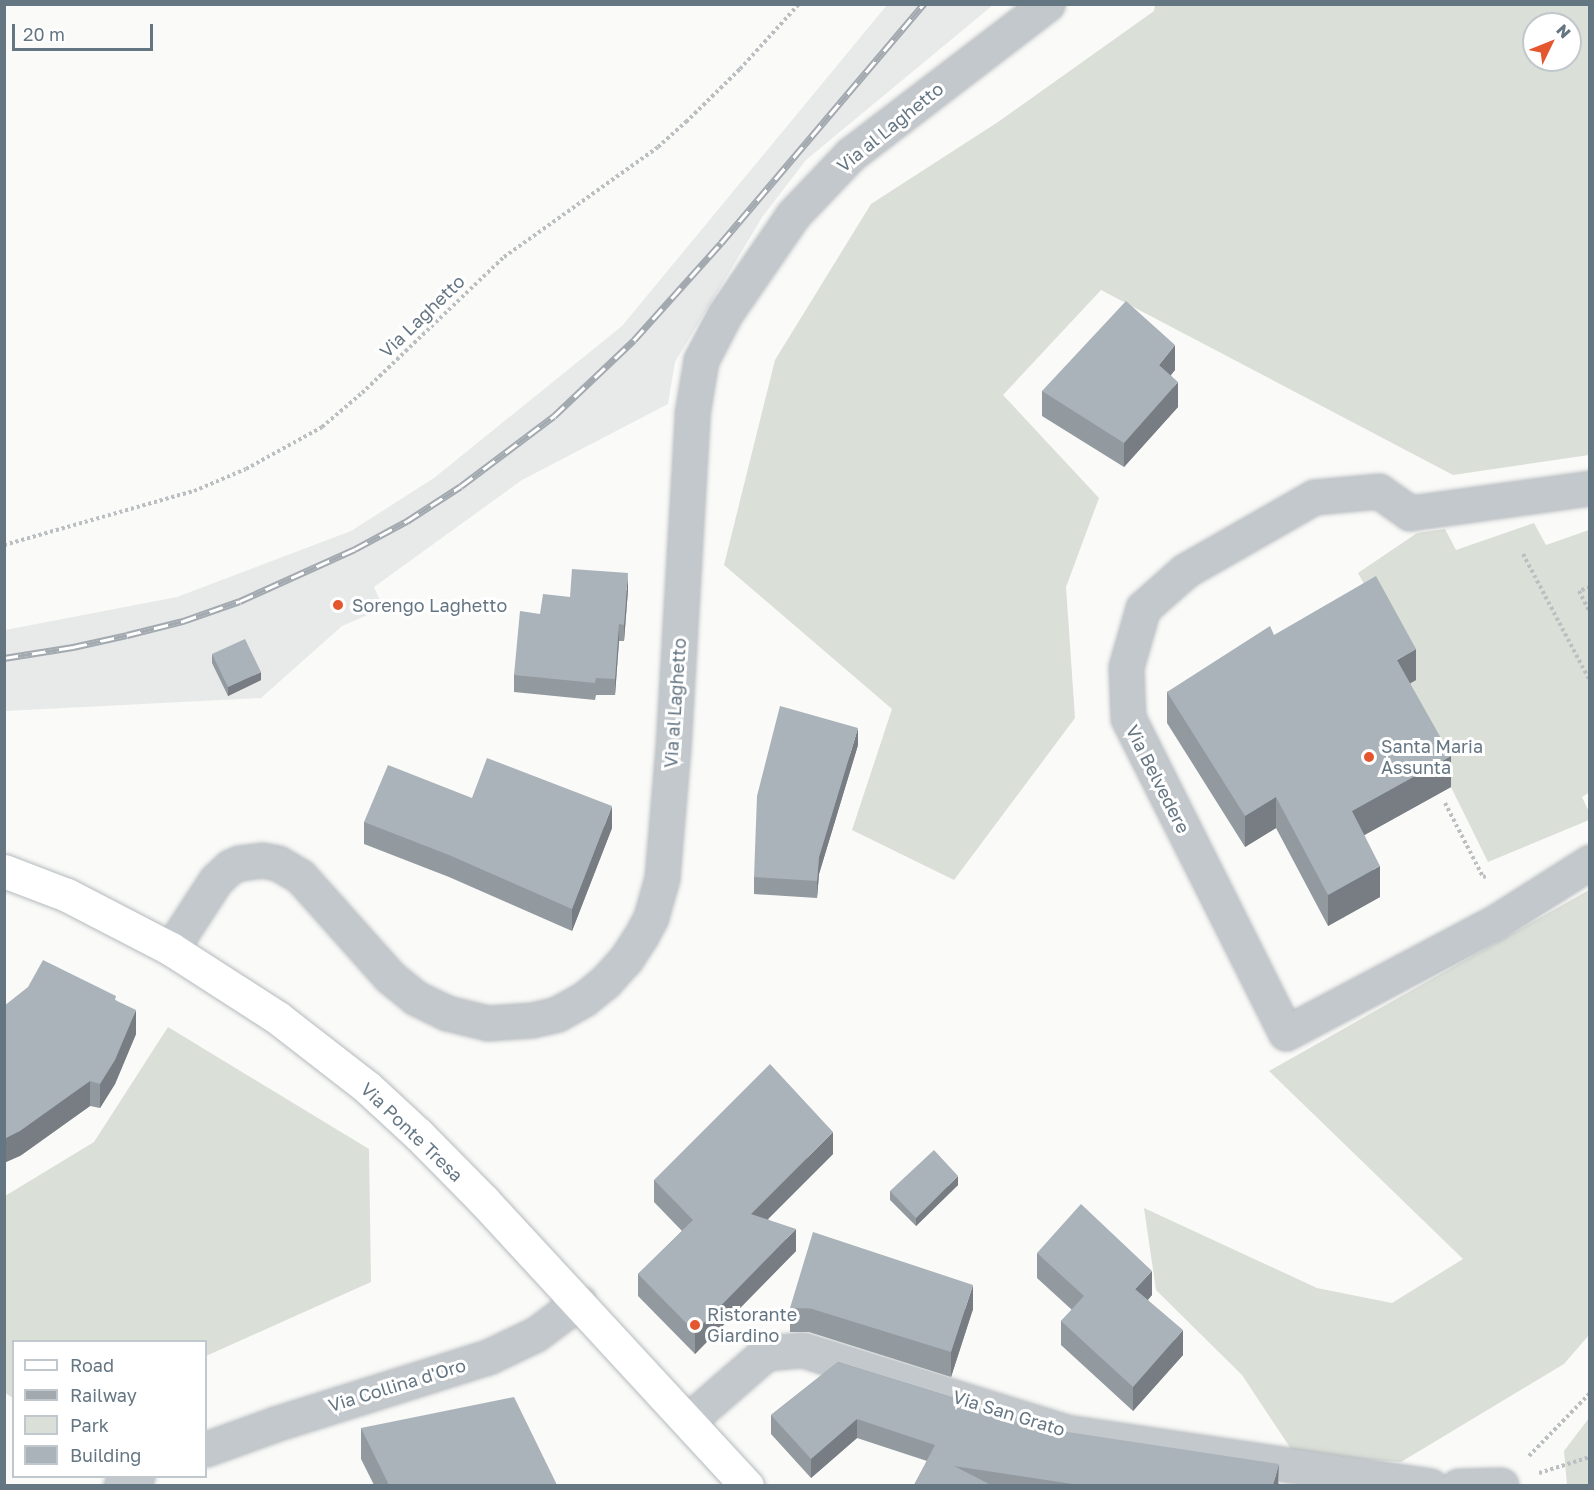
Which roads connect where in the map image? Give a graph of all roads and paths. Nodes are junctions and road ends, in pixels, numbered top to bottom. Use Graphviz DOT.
graph roads {
  1 [pos="799,4"];
  2 [pos="1047,4"];
  3 [pos="1590,488"];
  4 [pos="4,545"];
  5 [pos="1523,554"];
  6 [pos="1590,587"];
  7 [pos="1590,613"];
  8 [pos="1590,681"];
  9 [pos="1445,803"];
  10 [pos="1590,862"];
  11 [pos="4,871"];
  12 [pos="1483,877"];
  13 [pos="171,949"];
  14 [pos="579,1302"];
  15 [pos="1590,1393"];
  16 [pos="688,1421"];
  17 [pos="207,1449"];
  18 [pos="1590,1457"];
  19 [pos="747,1485"];
  20 [pos="1430,1485"];
  21 [pos="1458,1485"];
  22 [pos="1501,1485"];
  1 -- 4 [label="path, Via Laghetto"];
  2 -- 13 [label="street, Via al Laghetto"];
  3 -- 10 [label="street, Via Belvedere"];
  5 -- 8 [label="path"];
  6 -- 7 [label="path"];
  9 -- 12 [label="path"];
  11 -- 13 [label="main road, Via Ponte Tresa"];
  13 -- 14 [label="main road, Via Ponte Tresa"];
  14 -- 16 [label="main road, Via Ponte Tresa"];
  14 -- 17 [label="street, Via Collina d'Oro"];
  15 -- 22 [label="path"];
  16 -- 19 [label="main road, Via Ponte Tresa"];
  16 -- 20 [label="street, Via San Grato"];
  18 -- 22 [label="path"];
  21 -- 22 [label="street"];
}
